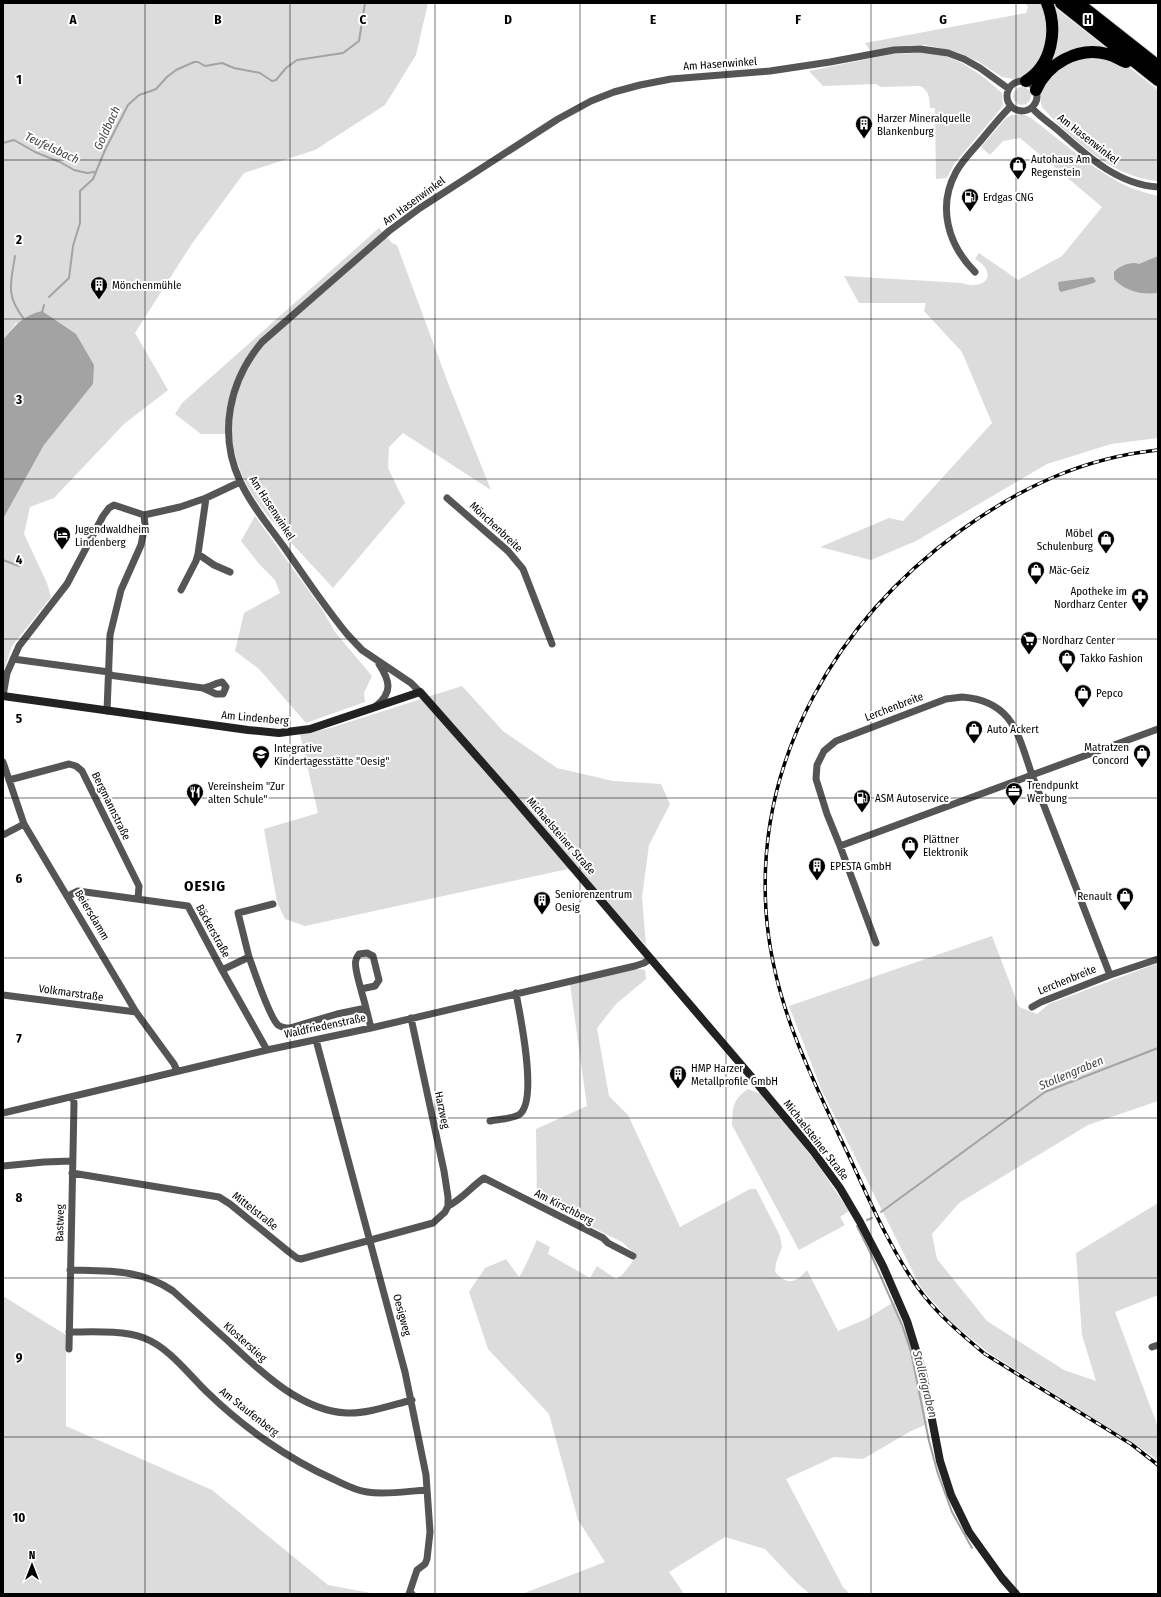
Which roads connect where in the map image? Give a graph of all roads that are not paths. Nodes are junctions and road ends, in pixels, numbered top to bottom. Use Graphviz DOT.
graph roads {
  1 [pos="1047,3"];
  2 [pos="1061,3"];
  3 [pos="1078,3"];
  4 [pos="1133,61"];
  5 [pos="1158,66"];
  6 [pos="1158,80"];
  7 [pos="1026,81"];
  8 [pos="1009,89"];
  9 [pos="1036,90"];
  10 [pos="1011,106"];
  11 [pos="1032,108"];
  12 [pos="1158,187"];
  13 [pos="975,272"];
  14 [pos="240,482"];
  15 [pos="206,498"];
  16 [pos="446,498"];
  17 [pos="144,515"];
  18 [pos="198,554"];
  19 [pos="230,572"];
  20 [pos="181,590"];
  21 [pos="552,644"];
  22 [pos="12,659"];
  23 [pos="378,662"];
  24 [pos="109,674"];
  25 [pos="203,688"];
  26 [pos="420,692"];
  27 [pos="3,696"];
  28 [pos="376,706"];
  29 [pos="107,711"];
  30 [pos="1158,729"];
  31 [pos="3,762"];
  32 [pos="6,775"];
  33 [pos="1032,775"];
  34 [pos="24,824"];
  35 [pos="3,835"];
  36 [pos="840,846"];
  37 [pos="68,896"];
  38 [pos="138,899"];
  39 [pos="273,904"];
  40 [pos="876,943"];
  41 [pos="249,957"];
  42 [pos="650,958"];
  43 [pos="1158,959"];
  44 [pos="222,970"];
  45 [pos="1110,975"];
  46 [pos="361,989"];
  47 [pos="516,993"];
  48 [pos="3,995"];
  49 [pos="1032,1007"];
  50 [pos="366,1008"];
  51 [pos="136,1012"];
  52 [pos="411,1018"];
  53 [pos="371,1028"];
  54 [pos="316,1040"];
  55 [pos="267,1050"];
  56 [pos="177,1071"];
  57 [pos="73,1097"];
  58 [pos="3,1113"];
  59 [pos="490,1121"];
  60 [pos="72,1161"];
  61 [pos="3,1166"];
  62 [pos="72,1173"];
  63 [pos="448,1206"];
  64 [pos="370,1240"];
  65 [pos="634,1256"];
  66 [pos="70,1270"];
  67 [pos="69,1332"];
  68 [pos="69,1349"];
  69 [pos="412,1400"];
  70 [pos="427,1490"];
  71 [pos="412,1594"];
  72 [pos="1016,1594"];
  1 -- 7 [label="highway"];
  2 -- 4 [label="highway"];
  3 -- 5 [label="highway"];
  4 -- 6 [label="highway"];
  4 -- 9 [label="highway"];
  7 -- 8 [label="street"];
  7 -- 9 [label="street"];
  8 -- 10 [label="street"];
  8 -- 14 [label="street, Am Hasenwinkel"];
  9 -- 11 [label="street"];
  10 -- 11 [label="street"];
  10 -- 13 [label="street"];
  11 -- 12 [label="street, Am Hasenwinkel"];
  14 -- 15 [label="street"];
  14 -- 23 [label="street, Am Hasenwinkel"];
  15 -- 17 [label="street"];
  15 -- 18 [label="street"];
  16 -- 21 [label="street, Mönchenbreite"];
  17 -- 22 [label="street, Am Lindenberg"];
  17 -- 24 [label="street"];
  18 -- 19 [label="street"];
  18 -- 20 [label="street"];
  22 -- 24 [label="street"];
  22 -- 27 [label="street, Am Lindenberg"];
  23 -- 26 [label="street, Am Hasenwinkel"];
  23 -- 28 [label="street"];
  24 -- 25 [label="street"];
  24 -- 29 [label="street"];
  26 -- 28 [label="street, Am Lindenberg"];
  26 -- 42 [label="street, Michaelsteiner Straße"];
  27 -- 29 [label="street, Am Lindenberg"];
  28 -- 29 [label="street, Am Lindenberg"];
  30 -- 33 [label="street"];
  31 -- 32 [label="street, Beiersdamm"];
  32 -- 34 [label="street, Beiersdamm"];
  32 -- 38 [label="street, Bergmannstraße"];
  33 -- 36 [label="street"];
  33 -- 36 [label="street, Lerchenbreite"];
  33 -- 45 [label="street, Lerchenbreite"];
  34 -- 35 [label="street"];
  34 -- 37 [label="street, Beiersdamm"];
  36 -- 40 [label="street, Lerchenbreite"];
  37 -- 38 [label="street, Bäckerstraße"];
  37 -- 51 [label="street, Beiersdamm"];
  38 -- 44 [label="street, Bäckerstraße"];
  39 -- 41 [label="street"];
  41 -- 44 [label="street"];
  41 -- 50 [label="street"];
  42 -- 47 [label="street, Waldfriedenstraße"];
  42 -- 72 [label="street, Michaelsteiner Straße"];
  43 -- 45 [label="street, Lerchenbreite"];
  44 -- 55 [label="street, Bäckerstraße"];
  45 -- 49 [label="street, Lerchenbreite"];
  46 -- 46 [label="street"];
  46 -- 50 [label="street"];
  47 -- 52 [label="street, Waldfriedenstraße"];
  47 -- 59 [label="street"];
  48 -- 51 [label="street, Volkmarstraße"];
  50 -- 53 [label="street"];
  51 -- 56 [label="street, Beiersdamm"];
  52 -- 53 [label="street, Waldfriedenstraße"];
  52 -- 63 [label="street, Harzweg"];
  53 -- 54 [label="street, Waldfriedenstraße"];
  54 -- 55 [label="street, Waldfriedenstraße"];
  54 -- 64 [label="street, Oesigweg"];
  55 -- 56 [label="street, Waldfriedenstraße"];
  56 -- 57 [label="street, Waldfriedenstraße"];
  57 -- 58 [label="street, Waldfriedenstraße"];
  57 -- 60 [label="street, Bastweg"];
  60 -- 61 [label="street"];
  60 -- 62 [label="street, Bastweg"];
  62 -- 64 [label="street, Mittelstraße"];
  62 -- 66 [label="street, Bastweg"];
  63 -- 64 [label="street"];
  63 -- 65 [label="street, Am Kirschberg"];
  64 -- 69 [label="street, Oesigweg"];
  66 -- 67 [label="street, Bastweg"];
  66 -- 69 [label="street, Klosterstieg"];
  67 -- 68 [label="street, Bastweg"];
  67 -- 70 [label="street, Am Staufenberg"];
  69 -- 70 [label="street, Oesigweg"];
  70 -- 71 [label="street, Oesigweg"];
}
